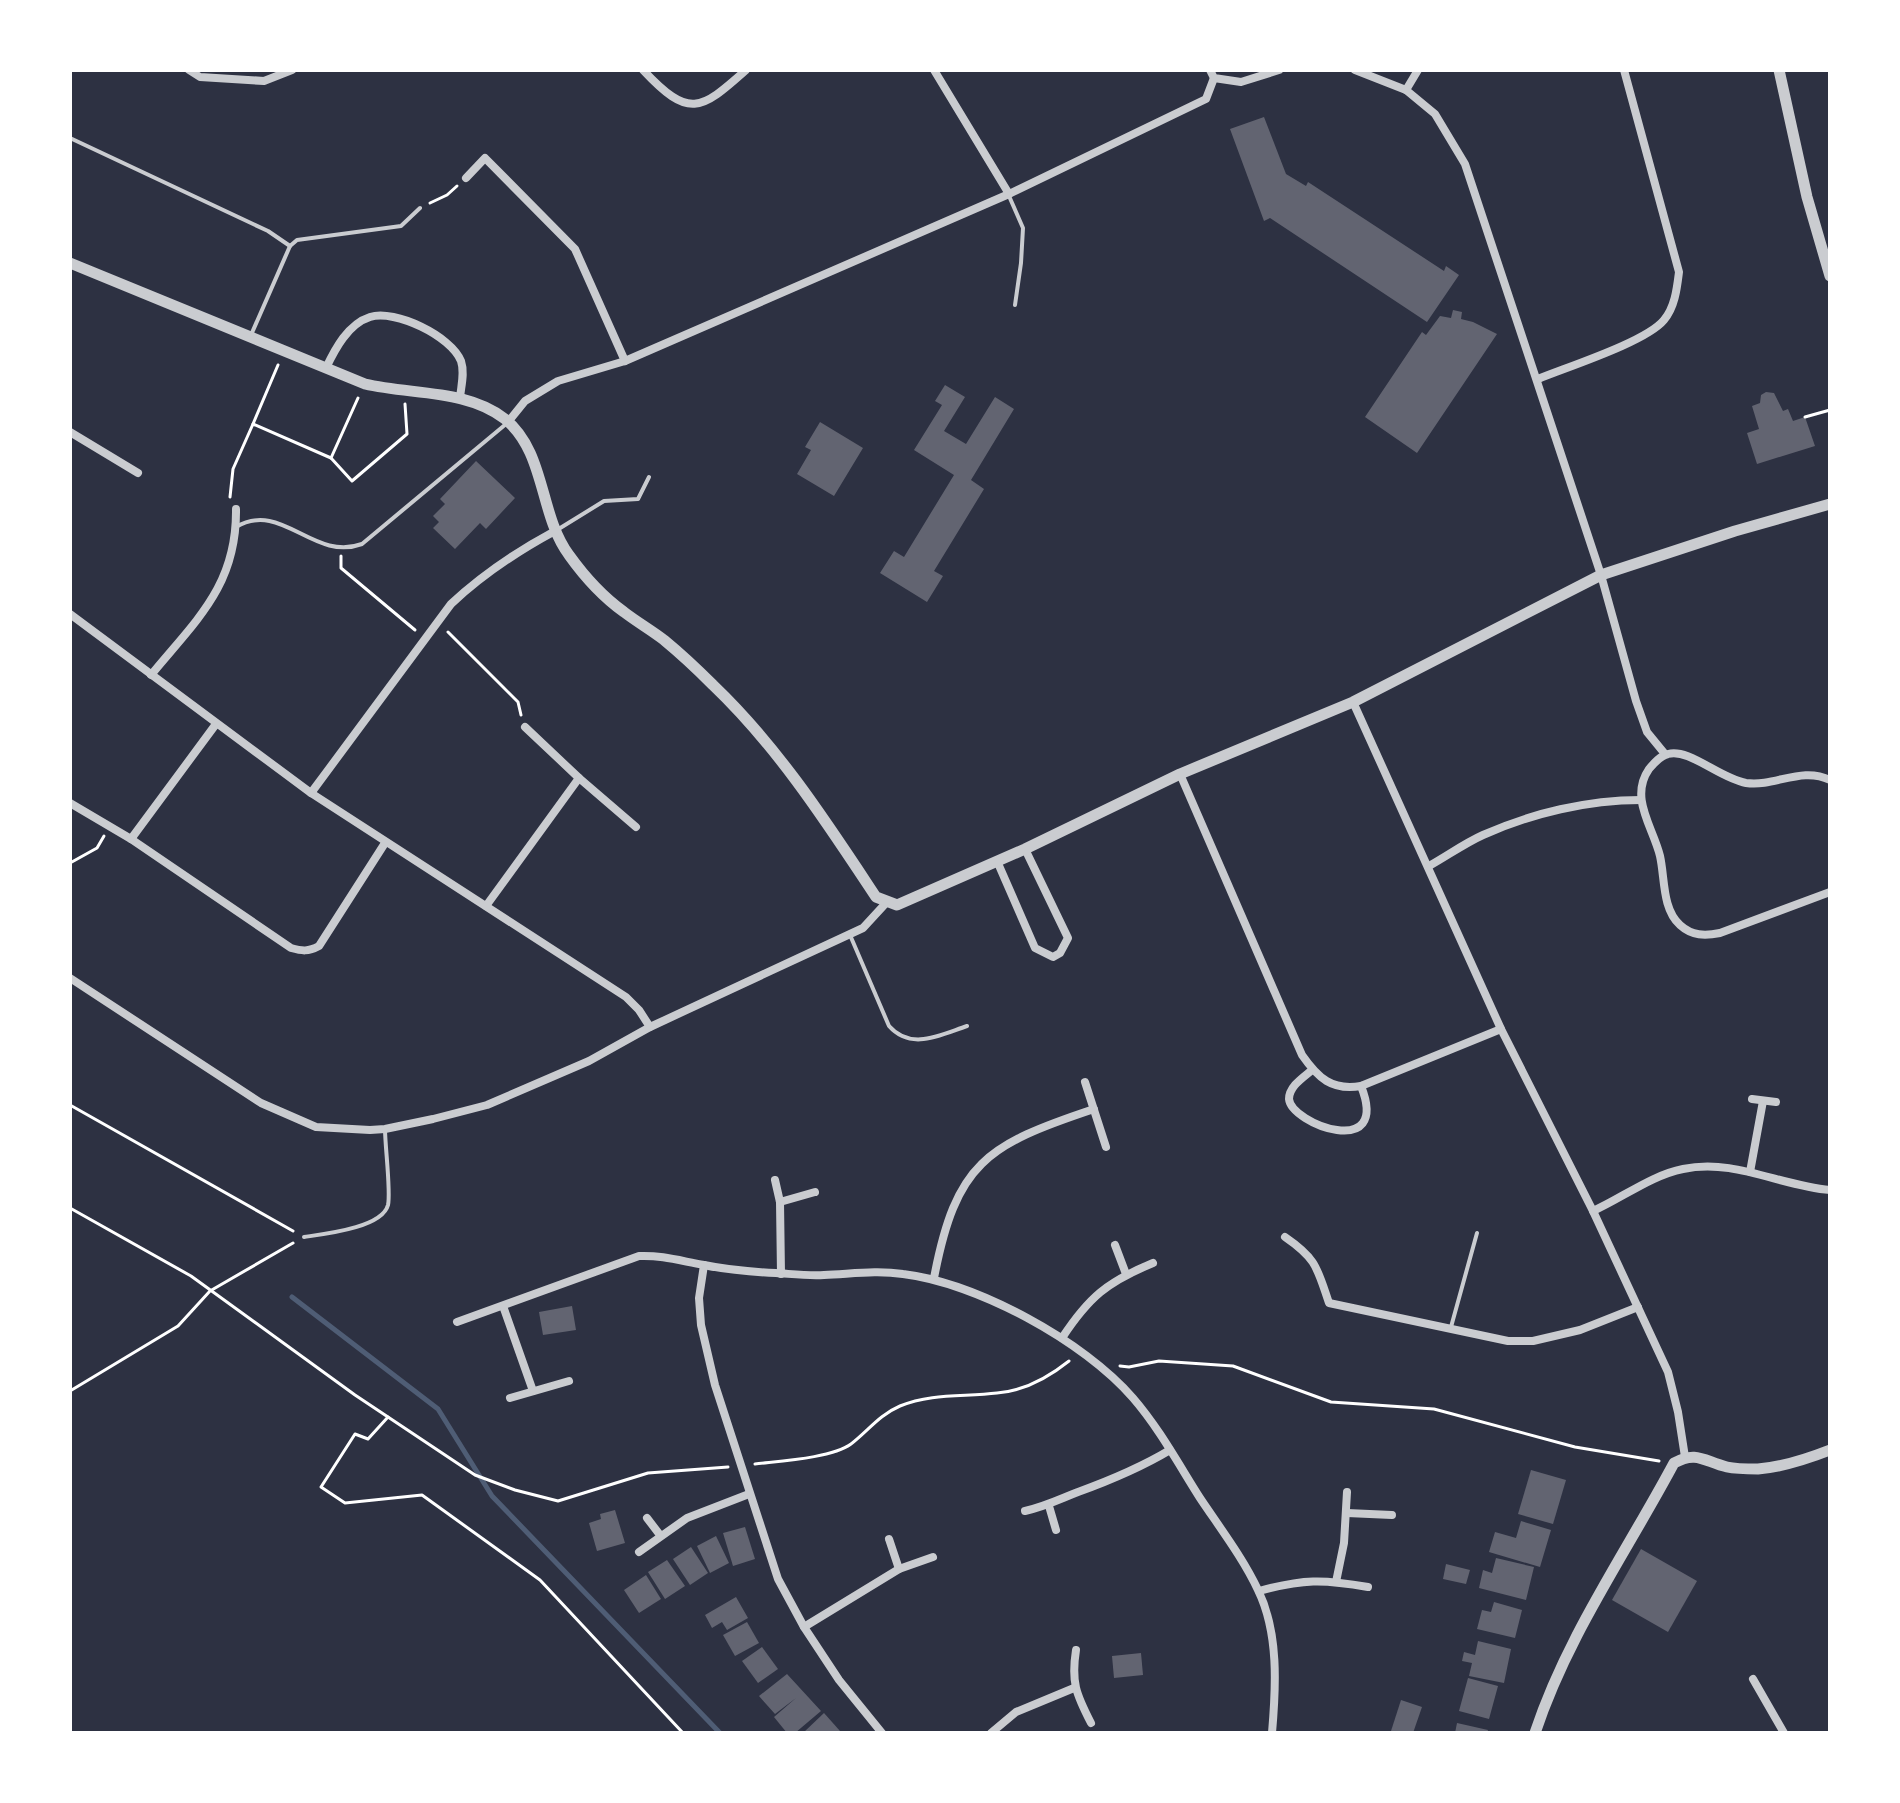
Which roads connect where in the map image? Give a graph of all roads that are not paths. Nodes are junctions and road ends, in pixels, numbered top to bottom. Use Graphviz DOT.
graph roads {
  1 [pos="189,70"];
  2 [pos="292,70"];
  3 [pos="643,70"];
  4 [pos="746,70"];
  5 [pos="934,70"];
  6 [pos="1279,70"];
  7 [pos="1355,70"];
  8 [pos="1418,70"];
  9 [pos="1624,70"];
  10 [pos="1779,70"];
  11 [pos="1212,74"];
  12 [pos="1406,90"];
  13 [pos="70,138"];
  14 [pos="466,178"];
  15 [pos="1009,194"];
  16 [pos="420,208"];
  17 [pos="290,246"];
  18 [pos="70,263"];
  19 [pos="1830,276"];
  20 [pos="1015,305"];
  21 [pos="250,337"];
  22 [pos="625,361"];
  23 [pos="326,368"];
  24 [pos="1538,379"];
  25 [pos="460,398"];
  26 [pos="508,422"];
  27 [pos="70,432"];
  28 [pos="138,473"];
  29 [pos="649,477"];
  30 [pos="1830,504"];
  31 [pos="236,509"];
  32 [pos="236,527"];
  33 [pos="555,531"];
  34 [pos="1601,575"];
  35 [pos="70,614"];
  36 [pos="151,675"];
  37 [pos="1353,702"];
  38 [pos="216,724"];
  39 [pos="525,727"];
  40 [pos="1665,754"];
  41 [pos="1180,774"];
  42 [pos="579,778"];
  43 [pos="1830,780"];
  44 [pos="311,793"];
  45 [pos="1641,800"];
  46 [pos="70,803"];
  47 [pos="636,827"];
  48 [pos="131,839"];
  49 [pos="385,843"];
  50 [pos="1025,849"];
  51 [pos="997,861"];
  52 [pos="1429,866"];
  53 [pos="1830,892"];
  54 [pos="886,903"];
  55 [pos="486,906"];
  56 [pos="850,935"];
  57 [pos="70,978"];
  58 [pos="967,1026"];
  59 [pos="650,1027"];
  60 [pos="1501,1029"];
  61 [pos="1312,1070"];
  62 [pos="1085,1082"];
  63 [pos="1361,1086"];
  64 [pos="1752,1099"];
  65 [pos="1763,1101"];
  66 [pos="1776,1102"];
  67 [pos="1094,1109"];
  68 [pos="385,1129"];
  69 [pos="1106,1147"];
  70 [pos="1750,1172"];
  71 [pos="775,1180"];
  72 [pos="1830,1190"];
  73 [pos="815,1192"];
  74 [pos="780,1202"];
  75 [pos="1593,1211"];
  76 [pos="1477,1233"];
  77 [pos="304,1237"];
  78 [pos="1285,1237"];
  79 [pos="1115,1245"];
  80 [pos="1153,1263"];
  81 [pos="704,1265"];
  82 [pos="781,1274"];
  83 [pos="1126,1274"];
  84 [pos="934,1278"];
  85 [pos="503,1306"];
  86 [pos="1638,1307"];
  87 [pos="457,1322"];
  88 [pos="1451,1330"];
  89 [pos="1062,1338"];
  90 [pos="569,1381"];
  91 [pos="533,1391"];
  92 [pos="510,1398"];
  93 [pos="1170,1450"];
  94 [pos="1830,1450"];
  95 [pos="1679,1460"];
  96 [pos="1347,1492"];
  97 [pos="749,1494"];
  98 [pos="1049,1506"];
  99 [pos="1025,1511"];
  100 [pos="1347,1513"];
  101 [pos="1392,1515"];
  102 [pos="647,1518"];
  103 [pos="1056,1530"];
  104 [pos="660,1535"];
  105 [pos="889,1539"];
  106 [pos="639,1552"];
  107 [pos="933,1557"];
  108 [pos="899,1569"];
  109 [pos="1336,1582"];
  110 [pos="1368,1587"];
  111 [pos="1259,1591"];
  112 [pos="804,1627"];
  113 [pos="1076,1650"];
  114 [pos="1753,1679"];
  115 [pos="1074,1688"];
  116 [pos="1091,1723"];
  117 [pos="882,1733"];
  118 [pos="991,1733"];
  119 [pos="1272,1733"];
  120 [pos="1535,1733"];
  121 [pos="1784,1733"];
  1 -- 2 [label="street"];
  3 -- 4 [label="street"];
  5 -- 15 [label="street"];
  6 -- 11 [label="street"];
  7 -- 12 [label="street"];
  8 -- 12 [label="street"];
  9 -- 24 [label="street"];
  10 -- 19 [label="street"];
  11 -- 15 [label="street"];
  12 -- 24 [label="street"];
  13 -- 17 [label="lane"];
  14 -- 22 [label="street"];
  15 -- 20 [label="lane"];
  15 -- 22 [label="street"];
  16 -- 17 [label="lane"];
  17 -- 21 [label="lane"];
  18 -- 21 [label="street"];
  21 -- 23 [label="street"];
  22 -- 26 [label="street"];
  23 -- 25 [label="street"];
  23 -- 25 [label="street"];
  24 -- 34 [label="street"];
  25 -- 26 [label="street"];
  26 -- 32 [label="lane"];
  26 -- 33 [label="street"];
  27 -- 28 [label="street"];
  29 -- 33 [label="lane"];
  30 -- 34 [label="street"];
  31 -- 32 [label="street"];
  32 -- 36 [label="street"];
  33 -- 44 [label="street"];
  33 -- 54 [label="street"];
  34 -- 37 [label="street"];
  34 -- 40 [label="street"];
  35 -- 36 [label="street"];
  36 -- 38 [label="street"];
  37 -- 41 [label="street"];
  37 -- 52 [label="street"];
  38 -- 44 [label="street"];
  38 -- 48 [label="street"];
  39 -- 42 [label="street"];
  40 -- 43 [label="street"];
  40 -- 45 [label="street"];
  41 -- 50 [label="street"];
  41 -- 61 [label="street"];
  42 -- 47 [label="street"];
  42 -- 55 [label="street"];
  44 -- 49 [label="street"];
  45 -- 52 [label="street"];
  45 -- 53 [label="street"];
  46 -- 48 [label="street"];
  48 -- 49 [label="street"];
  49 -- 55 [label="street"];
  50 -- 51 [label="street"];
  50 -- 51 [label="street"];
  51 -- 54 [label="street"];
  52 -- 60 [label="street"];
  54 -- 56 [label="street"];
  55 -- 59 [label="street"];
  56 -- 58 [label="lane"];
  56 -- 59 [label="street"];
  57 -- 68 [label="street"];
  59 -- 68 [label="street"];
  60 -- 63 [label="street"];
  60 -- 75 [label="street"];
  61 -- 63 [label="street"];
  61 -- 63 [label="street"];
  62 -- 67 [label="street"];
  64 -- 65 [label="street"];
  65 -- 66 [label="street"];
  65 -- 70 [label="street"];
  67 -- 69 [label="street"];
  67 -- 84 [label="street"];
  68 -- 77 [label="lane"];
  70 -- 72 [label="street"];
  70 -- 75 [label="street"];
  71 -- 74 [label="street"];
  73 -- 74 [label="street"];
  74 -- 82 [label="street"];
  75 -- 86 [label="street"];
  76 -- 88 [label="lane"];
  78 -- 88 [label="street"];
  79 -- 83 [label="street"];
  80 -- 83 [label="street"];
  81 -- 82 [label="street"];
  81 -- 85 [label="street"];
  81 -- 97 [label="street"];
  82 -- 84 [label="street"];
  83 -- 89 [label="street"];
  84 -- 89 [label="street"];
  85 -- 87 [label="street"];
  85 -- 91 [label="street"];
  86 -- 88 [label="street"];
  86 -- 95 [label="street"];
  89 -- 93 [label="street"];
  90 -- 91 [label="street"];
  91 -- 92 [label="street"];
  93 -- 98 [label="street"];
  93 -- 111 [label="street"];
  94 -- 95 [label="street"];
  95 -- 120 [label="street"];
  96 -- 100 [label="street"];
  97 -- 104 [label="street"];
  97 -- 112 [label="street"];
  98 -- 99 [label="street"];
  98 -- 103 [label="street"];
  100 -- 101 [label="street"];
  100 -- 109 [label="street"];
  102 -- 104 [label="street"];
  104 -- 106 [label="street"];
  105 -- 108 [label="street"];
  107 -- 108 [label="street"];
  108 -- 112 [label="street"];
  109 -- 110 [label="street"];
  109 -- 111 [label="street"];
  111 -- 119 [label="street"];
  112 -- 117 [label="street"];
  113 -- 115 [label="street"];
  114 -- 121 [label="street"];
  115 -- 116 [label="street"];
  115 -- 118 [label="street"];
}
